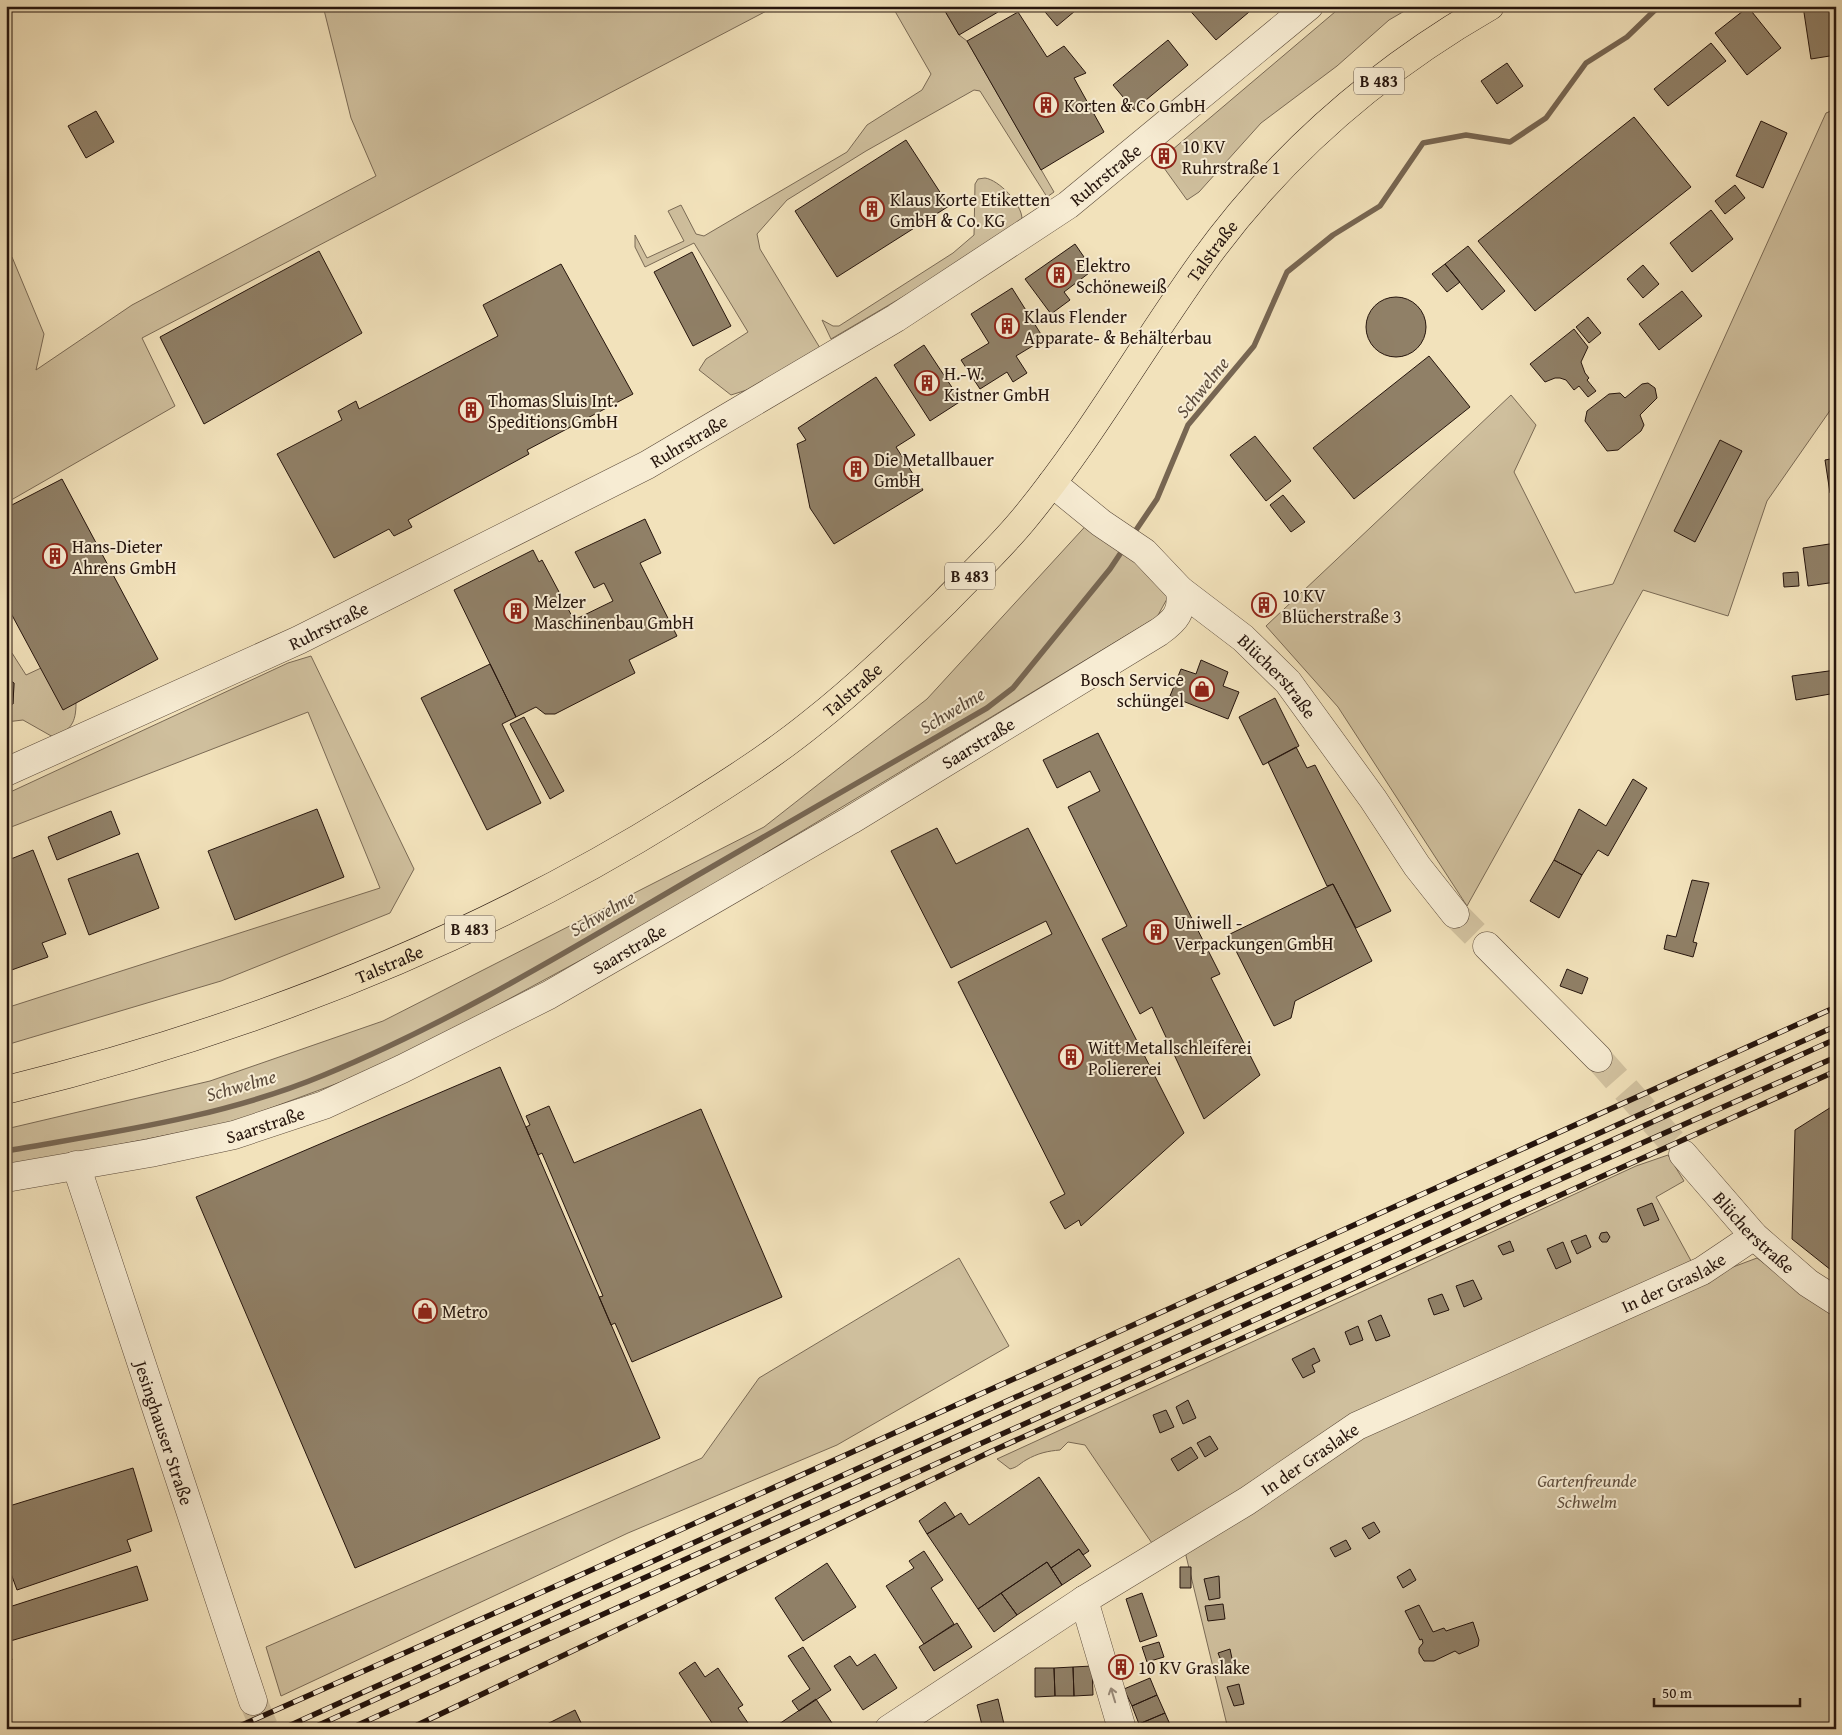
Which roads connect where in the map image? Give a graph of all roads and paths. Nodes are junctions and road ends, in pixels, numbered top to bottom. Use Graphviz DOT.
graph roads {
  1 [pos="1309,6"];
  2 [pos="1490,6"];
  3 [pos="1052,483"];
  4 [pos="1180,590"];
  5 [pos="6,772"];
  6 [pos="1455,914"];
  7 [pos="1487,946"];
  8 [pos="1598,1058"];
  9 [pos="6,1090"];
  10 [pos="1684,1154"];
  11 [pos="76,1165"];
  12 [pos="6,1178"];
  13 [pos="1754,1236"];
  14 [pos="1836,1301"];
  15 [pos="1084,1600"];
  16 [pos="253,1701"];
  17 [pos="889,1729"];
  18 [pos="1122,1729"];
  1 -- 5 [label="street, Ruhrstraße"];
  2 -- 3 [label="main road, Talstraße / B 483"];
  3 -- 4 [label="street, Blücherstraße"];
  3 -- 9 [label="main road, Talstraße / B 483"];
  4 -- 6 [label="street, Blücherstraße"];
  4 -- 11 [label="street, Saarstraße"];
  7 -- 8 [label="street"];
  10 -- 13 [label="street, Blücherstraße"];
  11 -- 12 [label="street, Saarstraße"];
  11 -- 16 [label="street, Jesinghauser Straße"];
  13 -- 14 [label="street, Blücherstraße"];
  13 -- 15 [label="street, In der Graslake"];
  15 -- 17 [label="street, In der Graslake"];
  18 -- 15 [label="street, one-way"];
}
